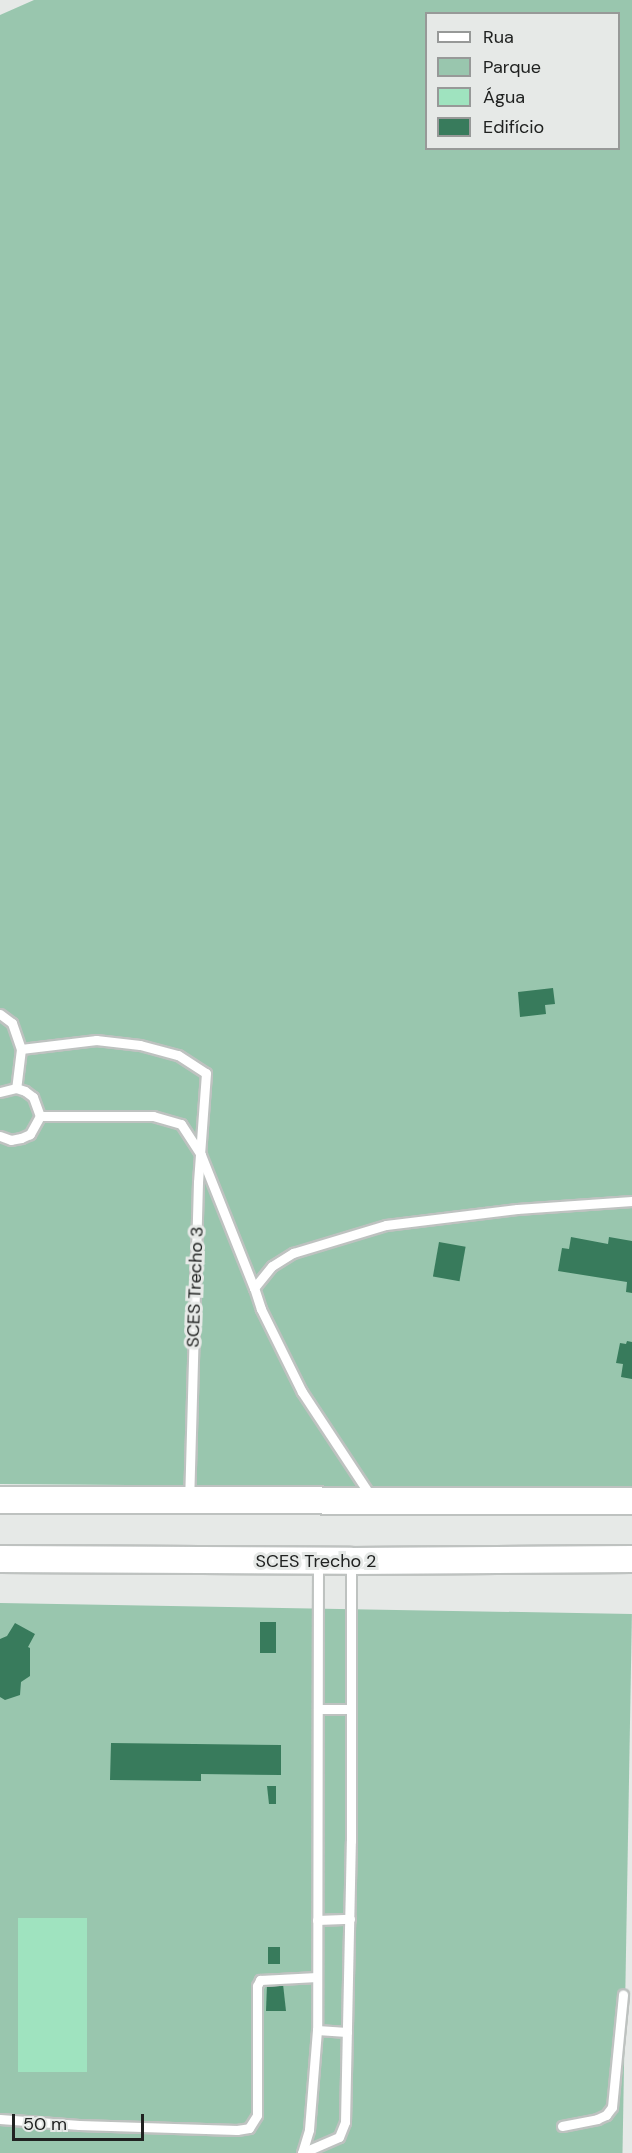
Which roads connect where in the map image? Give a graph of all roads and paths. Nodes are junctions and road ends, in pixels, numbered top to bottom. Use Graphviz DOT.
graph roads {
  1 [pos="0,1014"];
  2 [pos="21,1049"];
  3 [pos="16,1088"];
  4 [pos="0,1092"];
  5 [pos="39,1116"];
  6 [pos="0,1136"];
  7 [pos="201,1155"];
  8 [pos="632,1201"];
  9 [pos="254,1288"];
  10 [pos="0,1500"];
  11 [pos="189,1501"];
  12 [pos="632,1501"];
  13 [pos="375,1502"];
  14 [pos="0,1559"];
  15 [pos="632,1559"];
  16 [pos="318,1561"];
  17 [pos="351,1561"];
  18 [pos="318,1709"];
  19 [pos="351,1709"];
  20 [pos="350,1919"];
  21 [pos="317,1920"];
  22 [pos="317,1977"];
  23 [pos="623,1995"];
  24 [pos="317,2030"];
  25 [pos="347,2032"];
  26 [pos="0,2119"];
  27 [pos="562,2126"];
  28 [pos="302,2153"];
  1 -- 2 [label="lane"];
  2 -- 3 [label="lane"];
  2 -- 7 [label="lane, SCES Trecho 3"];
  3 -- 4 [label="lane"];
  3 -- 5 [label="lane"];
  5 -- 6 [label="lane"];
  5 -- 7 [label="lane"];
  7 -- 9 [label="lane"];
  7 -- 11 [label="lane, SCES Trecho 3"];
  8 -- 9 [label="lane"];
  9 -- 13 [label="lane"];
  10 -- 11 [label="main road"];
  11 -- 13 [label="main road"];
  12 -- 13 [label="main road"];
  14 -- 16 [label="main road, SCES Trecho 2"];
  15 -- 17 [label="main road, SCES Trecho 2"];
  16 -- 17 [label="main road, SCES Trecho 2"];
  16 -- 18 [label="lane"];
  17 -- 19 [label="lane"];
  18 -- 19 [label="lane"];
  18 -- 21 [label="lane"];
  19 -- 20 [label="lane"];
  20 -- 21 [label="lane"];
  20 -- 25 [label="lane"];
  21 -- 22 [label="lane"];
  22 -- 24 [label="lane"];
  22 -- 26 [label="lane"];
  23 -- 27 [label="lane"];
  24 -- 25 [label="lane"];
  24 -- 28 [label="lane"];
  25 -- 28 [label="lane"];
}
